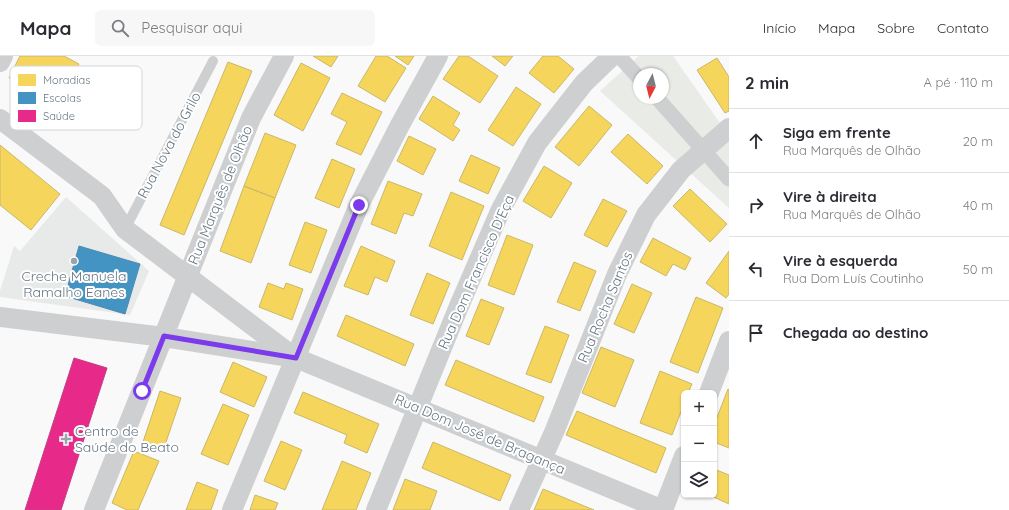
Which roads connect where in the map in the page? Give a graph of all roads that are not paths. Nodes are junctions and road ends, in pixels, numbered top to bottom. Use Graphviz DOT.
graph roads {
  1 [pos="3,56"];
  2 [pos="284,56"];
  3 [pos="438,56"];
  4 [pos="612,56"];
  5 [pos="619,56"];
  6 [pos="213,61"];
  7 [pos="0,62"];
  8 [pos="633,71"];
  9 [pos="662,104"];
  10 [pos="0,119"];
  11 [pos="10,127"];
  12 [pos="729,128"];
  13 [pos="15,130"];
  14 [pos="703,150"];
  15 [pos="729,179"];
  16 [pos="125,229"];
  17 [pos="188,276"];
  18 [pos="0,317"];
  19 [pos="164,336"];
  20 [pos="729,341"];
  21 [pos="296,358"];
  22 [pos="710,390"];
  23 [pos="419,408"];
  24 [pos="541,460"];
  25 [pos="682,462"];
  26 [pos="94,510"];
  27 [pos="232,510"];
  28 [pos="376,510"];
  29 [pos="519,510"];
  30 [pos="663,510"];
  1 -- 7 [label="street"];
  2 -- 17 [label="street, Rua Marquês de Olhão"];
  3 -- 21 [label="street"];
  4 -- 23 [label="street, Rua Dom Francisco D'Eça"];
  5 -- 8 [label="street"];
  6 -- 16 [label="lane, Rua Nova do Grilo"];
  9 -- 14 [label="street"];
  10 -- 11 [label="street"];
  12 -- 14 [label="street, Rua Rocha Santos"];
  13 -- 16 [label="street"];
  14 -- 15 [label="street"];
  14 -- 24 [label="street, Rua Rocha Santos"];
  16 -- 17 [label="street"];
  17 -- 19 [label="street, Rua Marquês de Olhão"];
  17 -- 21 [label="street"];
  18 -- 19 [label="street"];
  19 -- 21 [label="street"];
  19 -- 26 [label="street, Rua Marquês de Olhão"];
  20 -- 22 [label="street"];
  21 -- 23 [label="street, Rua Dom José de Bragança"];
  21 -- 27 [label="street"];
  23 -- 24 [label="street, Rua Dom José de Bragança"];
  23 -- 28 [label="street, Rua Dom Francisco D'Eça"];
  24 -- 29 [label="street, Rua Rocha Santos"];
  24 -- 30 [label="street, Rua Dom José de Bragança"];
  25 -- 30 [label="street"];
}
